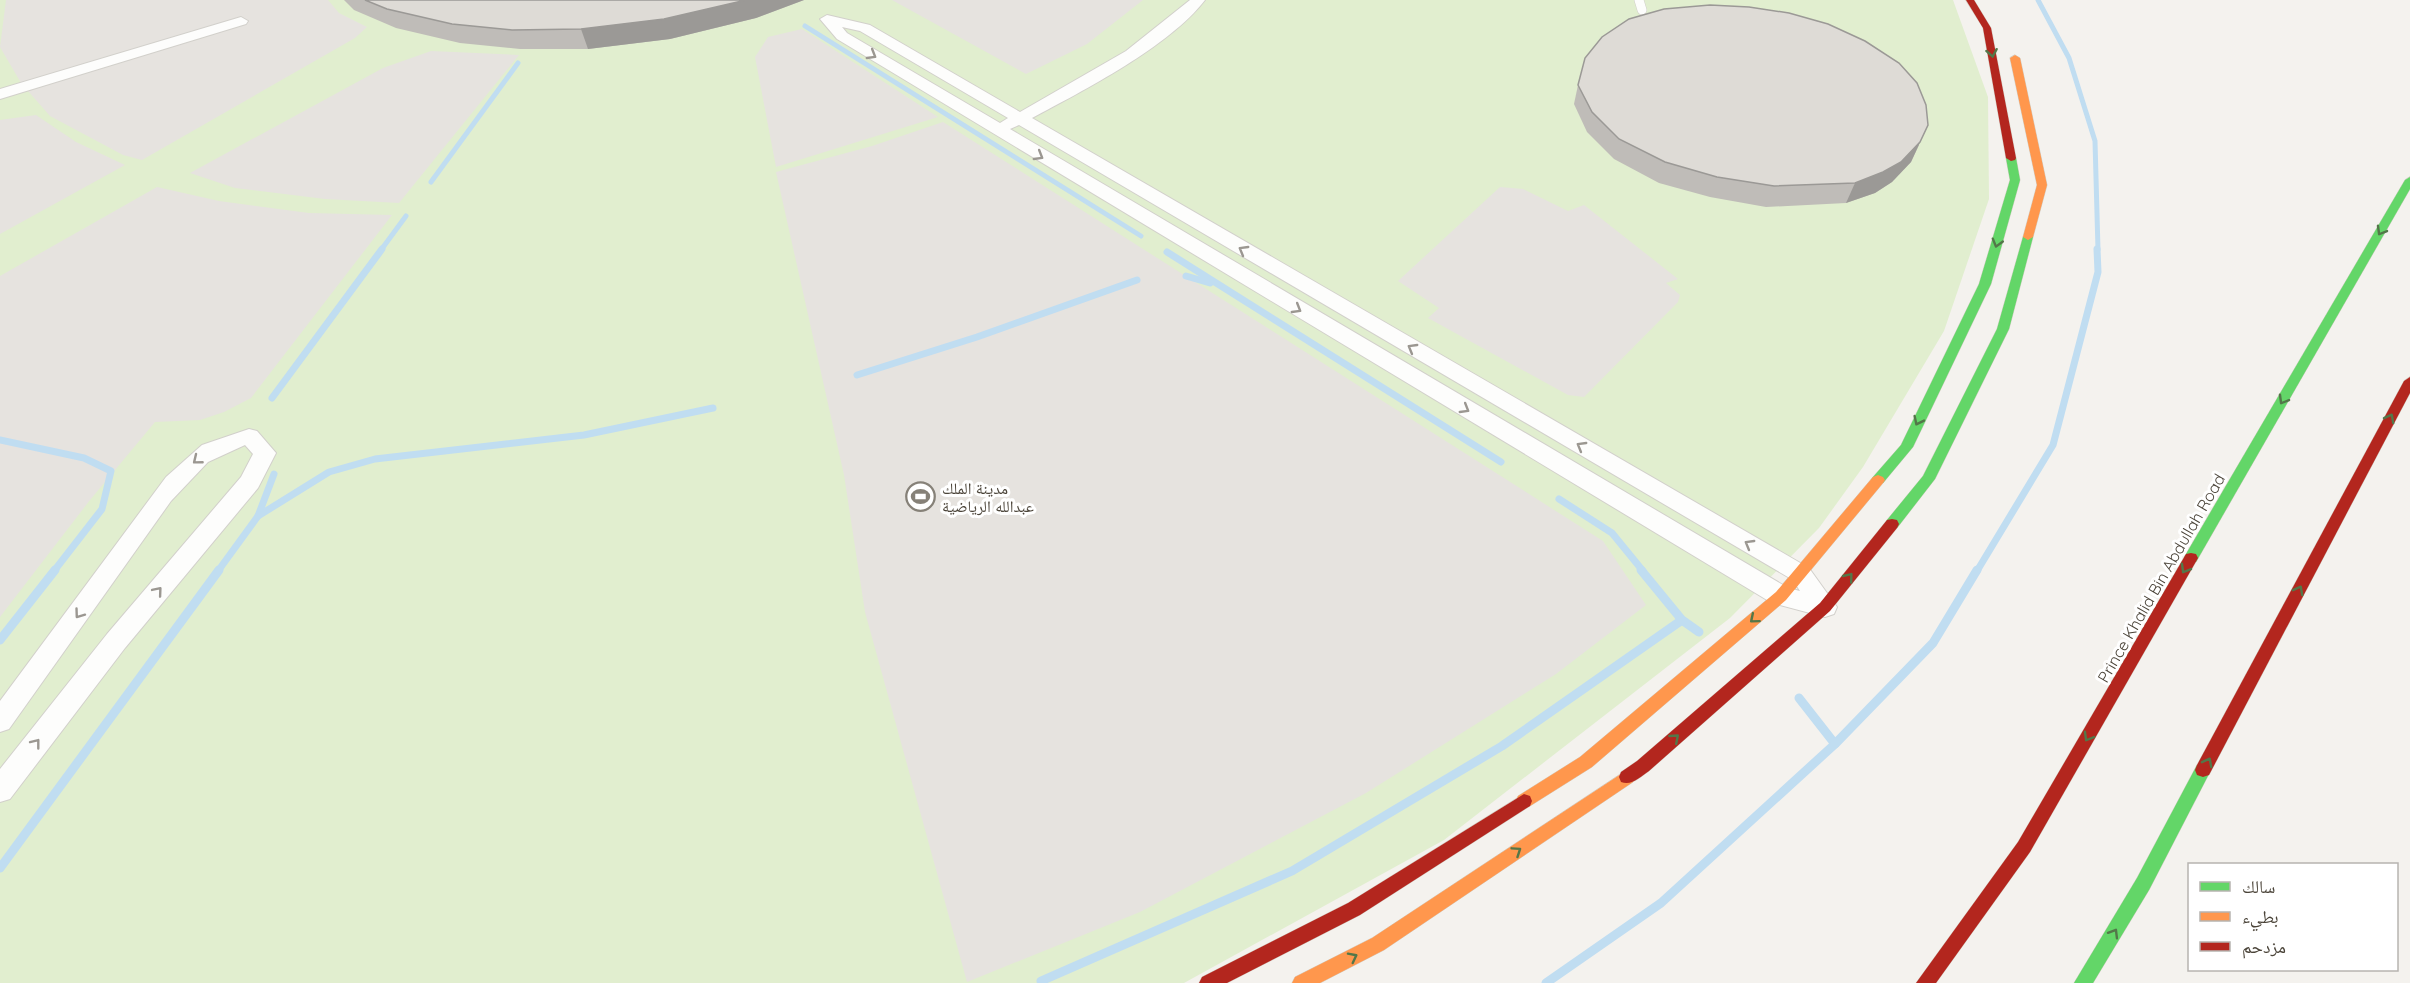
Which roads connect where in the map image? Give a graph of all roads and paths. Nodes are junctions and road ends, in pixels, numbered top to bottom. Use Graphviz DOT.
graph roads {
  1 [pos="1198,0"];
  2 [pos="1639,0"];
  3 [pos="1970,0"];
  4 [pos="1642,10"];
  5 [pos="241,21"];
  6 [pos="2012,41"];
  7 [pos="0,94"];
  8 [pos="1018,119"];
  9 [pos="997,131"];
  10 [pos="2410,180"];
  11 [pos="2410,381"];
  12 [pos="1801,574"];
  13 [pos="1781,596"];
  14 [pos="1825,607"];
  15 [pos="0,721"];
  16 [pos="0,790"];
  17 [pos="1208,983"];
  18 [pos="1301,983"];
  19 [pos="1925,983"];
  20 [pos="2083,983"];
  1 -- 8 [label="street"];
  2 -- 4 [label="lane"];
  3 -- 12 [label="main road, one-way"];
  5 -- 7 [label="street"];
  14 -- 6 [label="main road, one-way"];
  8 -- 9 [label="street"];
  8 -- 9 [label="street, one-way"];
  12 -- 8 [label="street, one-way"];
  9 -- 13 [label="street, one-way"];
  10 -- 19 [label="main road, Prince Khalid Bin Abdullah Road, one-way"];
  20 -- 11 [label="main road, one-way"];
  12 -- 13 [label="main road"];
  12 -- 14 [label="street"];
  13 -- 14 [label="street"];
  13 -- 17 [label="main road, one-way"];
  18 -- 14 [label="main road, one-way"];
  16 -- 15 [label="street, one-way"];
}
